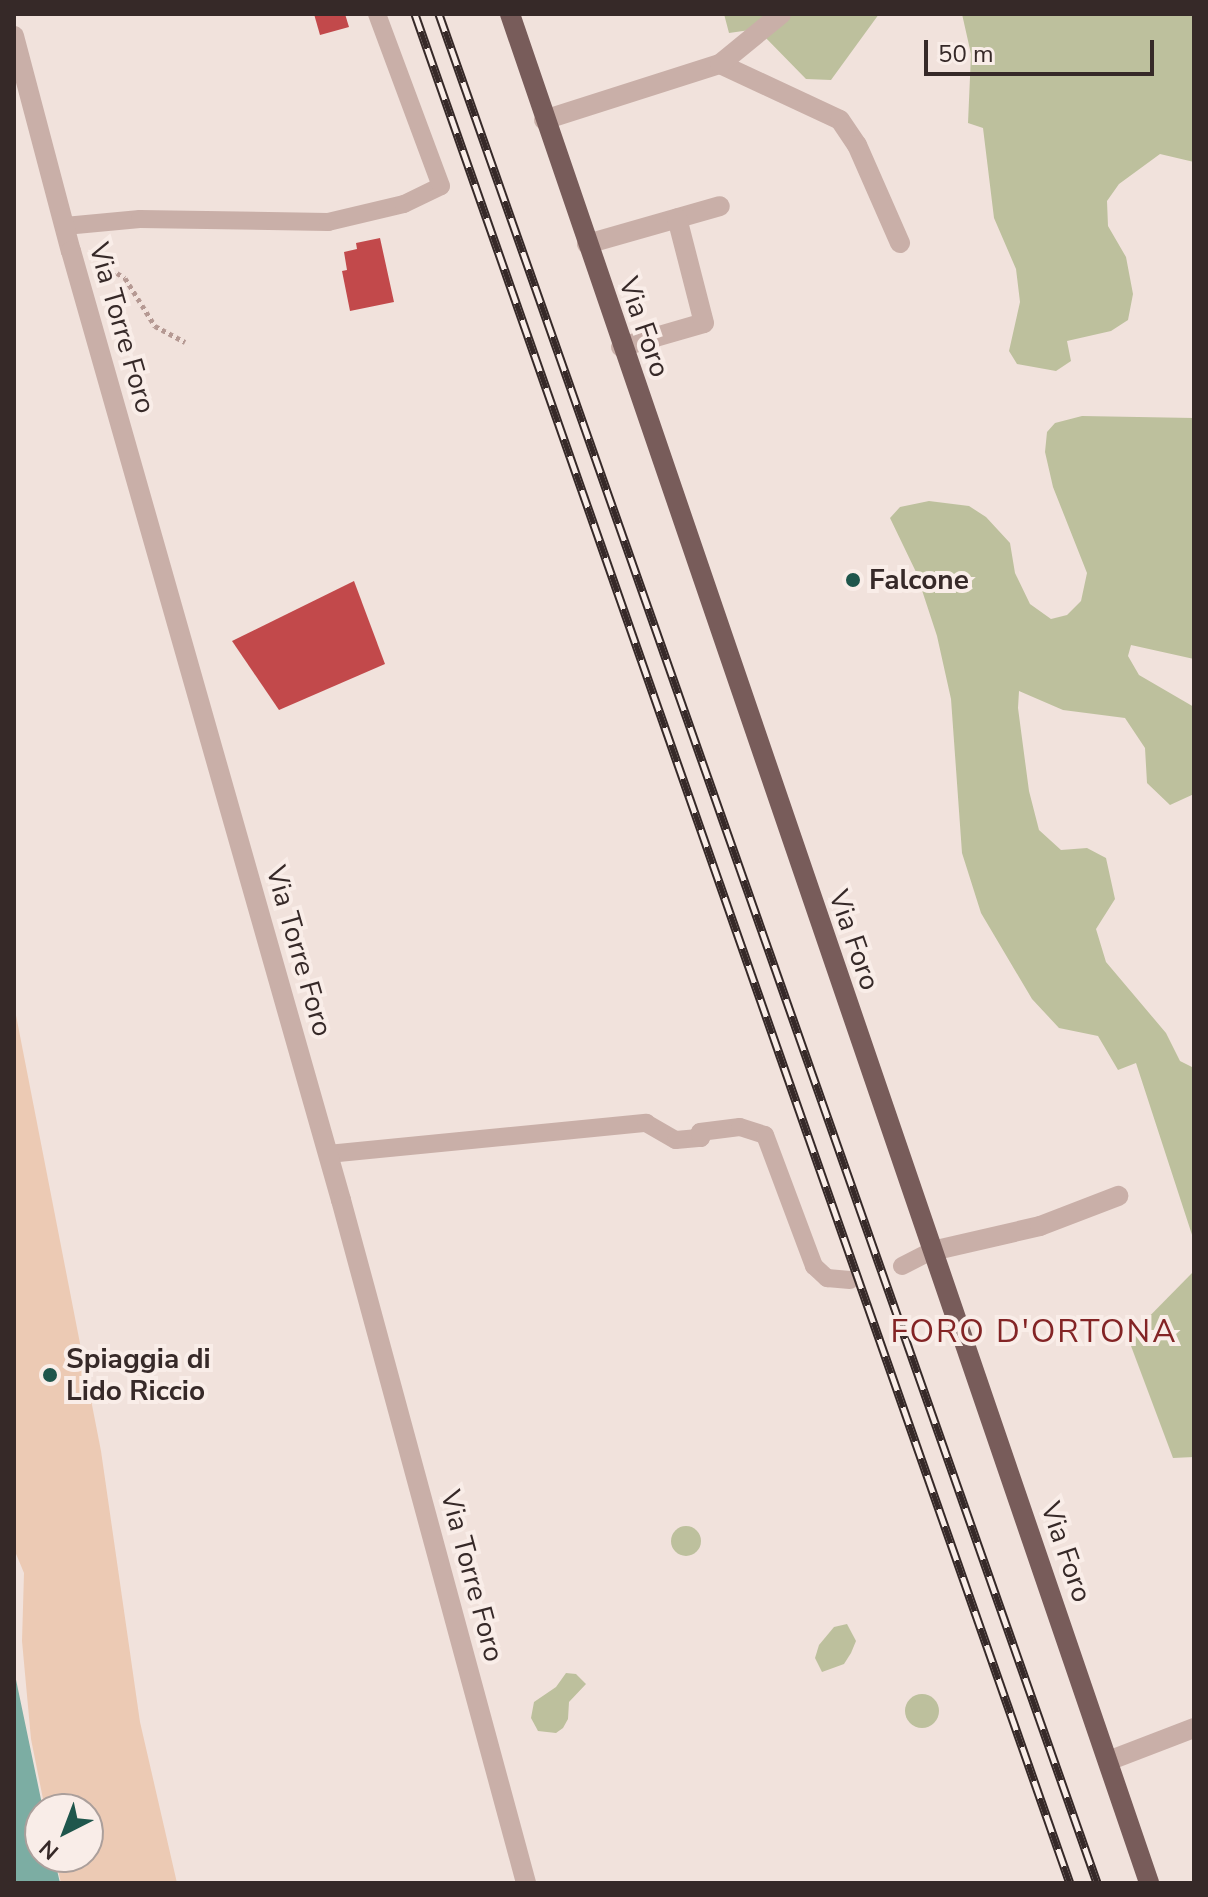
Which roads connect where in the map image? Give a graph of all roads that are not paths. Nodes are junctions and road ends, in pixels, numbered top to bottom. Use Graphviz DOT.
graph roads {
  1 [pos="377,14"];
  2 [pos="510,14"];
  3 [pos="781,14"];
  4 [pos="14,36"];
  5 [pos="720,64"];
  6 [pos="544,120"];
  7 [pos="720,206"];
  8 [pos="677,218"];
  9 [pos="65,226"];
  10 [pos="900,243"];
  11 [pos="587,244"];
  12 [pos="621,347"];
  13 [pos="328,1154"];
  14 [pos="1118,1196"];
  15 [pos="932,1251"];
  16 [pos="902,1266"];
  17 [pos="850,1280"];
  18 [pos="1194,1728"];
  19 [pos="1108,1761"];
  20 [pos="526,1883"];
  21 [pos="1149,1883"];
  1 -- 9 [label="lane"];
  2 -- 6 [label="main road, Via Foro"];
  3 -- 5 [label="street"];
  4 -- 9 [label="street, Via Torre Foro"];
  5 -- 6 [label="street"];
  5 -- 10 [label="street"];
  6 -- 11 [label="main road, Via Foro"];
  7 -- 8 [label="street"];
  8 -- 11 [label="street"];
  8 -- 12 [label="street"];
  9 -- 13 [label="street, Via Torre Foro"];
  11 -- 12 [label="main road, Via Foro"];
  12 -- 15 [label="main road, Via Foro"];
  13 -- 17 [label="lane"];
  13 -- 20 [label="street, Via Torre Foro"];
  14 -- 15 [label="street"];
  15 -- 16 [label="lane"];
  15 -- 19 [label="main road, Via Foro"];
  18 -- 19 [label="street"];
  19 -- 21 [label="main road, Via Foro"];
}
